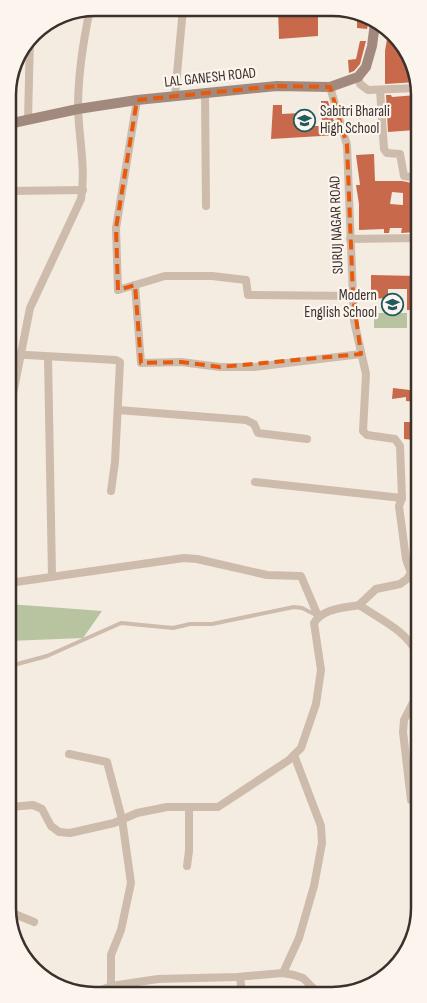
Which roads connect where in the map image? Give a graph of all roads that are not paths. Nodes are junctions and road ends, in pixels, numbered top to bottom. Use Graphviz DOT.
graph roads {
  1 [pos="182,16"];
  2 [pos="89,17"];
  3 [pos="374,29"];
  4 [pos="30,52"];
  5 [pos="358,77"];
  6 [pos="330,87"];
  7 [pos="410,88"];
  8 [pos="380,90"];
  9 [pos="206,93"];
  10 [pos="175,96"];
  11 [pos="137,100"];
  12 [pos="78,109"];
  13 [pos="28,120"];
  14 [pos="16,122"];
  15 [pos="411,177"];
  16 [pos="83,190"];
  17 [pos="16,191"];
  18 [pos="206,206"];
  19 [pos="411,238"];
  20 [pos="350,239"];
  21 [pos="135,285"];
  22 [pos="353,296"];
  23 [pos="16,354"];
  24 [pos="21,354"];
  25 [pos="361,354"];
  26 [pos="48,356"];
  27 [pos="16,383"];
  28 [pos="118,410"];
  29 [pos="307,439"];
  30 [pos="255,482"];
  31 [pos="111,491"];
  32 [pos="402,498"];
  33 [pos="411,566"];
  34 [pos="52,576"];
  35 [pos="411,576"];
  36 [pos="16,582"];
  37 [pos="359,605"];
  38 [pos="318,616"];
  39 [pos="411,643"];
  40 [pos="16,664"];
  41 [pos="411,707"];
  42 [pos="69,754"];
  43 [pos="294,755"];
  44 [pos="411,800"];
  45 [pos="16,806"];
  46 [pos="189,807"];
  47 [pos="122,819"];
  48 [pos="187,866"];
  49 [pos="17,915"];
  50 [pos="34,922"];
  51 [pos="282,973"];
  52 [pos="240,977"];
  53 [pos="111,986"];
  54 [pos="241,987"];
  55 [pos="312,987"];
  1 -- 10 [label="street"];
  2 -- 12 [label="street"];
  3 -- 5 [label="main road"];
  4 -- 13 [label="street"];
  5 -- 6 [label="main road, LAL GANESH ROAD"];
  5 -- 8 [label="street"];
  6 -- 9 [label="main road, LAL GANESH ROAD"];
  6 -- 20 [label="street, SURUJ NAGAR ROAD"];
  7 -- 8 [label="street"];
  8 -- 15 [label="street"];
  9 -- 10 [label="main road, LAL GANESH ROAD"];
  9 -- 18 [label="street"];
  10 -- 11 [label="main road, LAL GANESH ROAD"];
  11 -- 12 [label="main road, LAL GANESH ROAD"];
  11 -- 21 [label="street"];
  12 -- 13 [label="main road, LAL GANESH ROAD"];
  12 -- 16 [label="street"];
  13 -- 14 [label="main road, LAL GANESH ROAD"];
  16 -- 17 [label="street"];
  16 -- 24 [label="street"];
  19 -- 20 [label="street"];
  20 -- 22 [label="street, SURUJ NAGAR ROAD"];
  21 -- 22 [label="street"];
  21 -- 25 [label="street"];
  22 -- 25 [label="street, SURUJ NAGAR ROAD"];
  23 -- 24 [label="street"];
  24 -- 26 [label="street"];
  24 -- 27 [label="street"];
  25 -- 32 [label="street, SURUJ NAGAR ROAD"];
  26 -- 28 [label="street"];
  26 -- 34 [label="street"];
  28 -- 29 [label="street"];
  28 -- 31 [label="street"];
  30 -- 32 [label="street"];
  32 -- 33 [label="street, SURUJ NAGAR ROAD"];
  34 -- 36 [label="street"];
  34 -- 38 [label="street"];
  35 -- 37 [label="street"];
  37 -- 38 [label="street"];
  37 -- 39 [label="street"];
  38 -- 40 [label="lane"];
  38 -- 43 [label="street"];
  41 -- 44 [label="street"];
  42 -- 47 [label="street"];
  43 -- 46 [label="street"];
  43 -- 51 [label="street"];
  45 -- 47 [label="street"];
  46 -- 47 [label="street"];
  46 -- 48 [label="street"];
  47 -- 53 [label="street"];
  49 -- 50 [label="street"];
  51 -- 52 [label="street"];
  51 -- 55 [label="street"];
  52 -- 53 [label="street"];
  52 -- 54 [label="street"];
}
